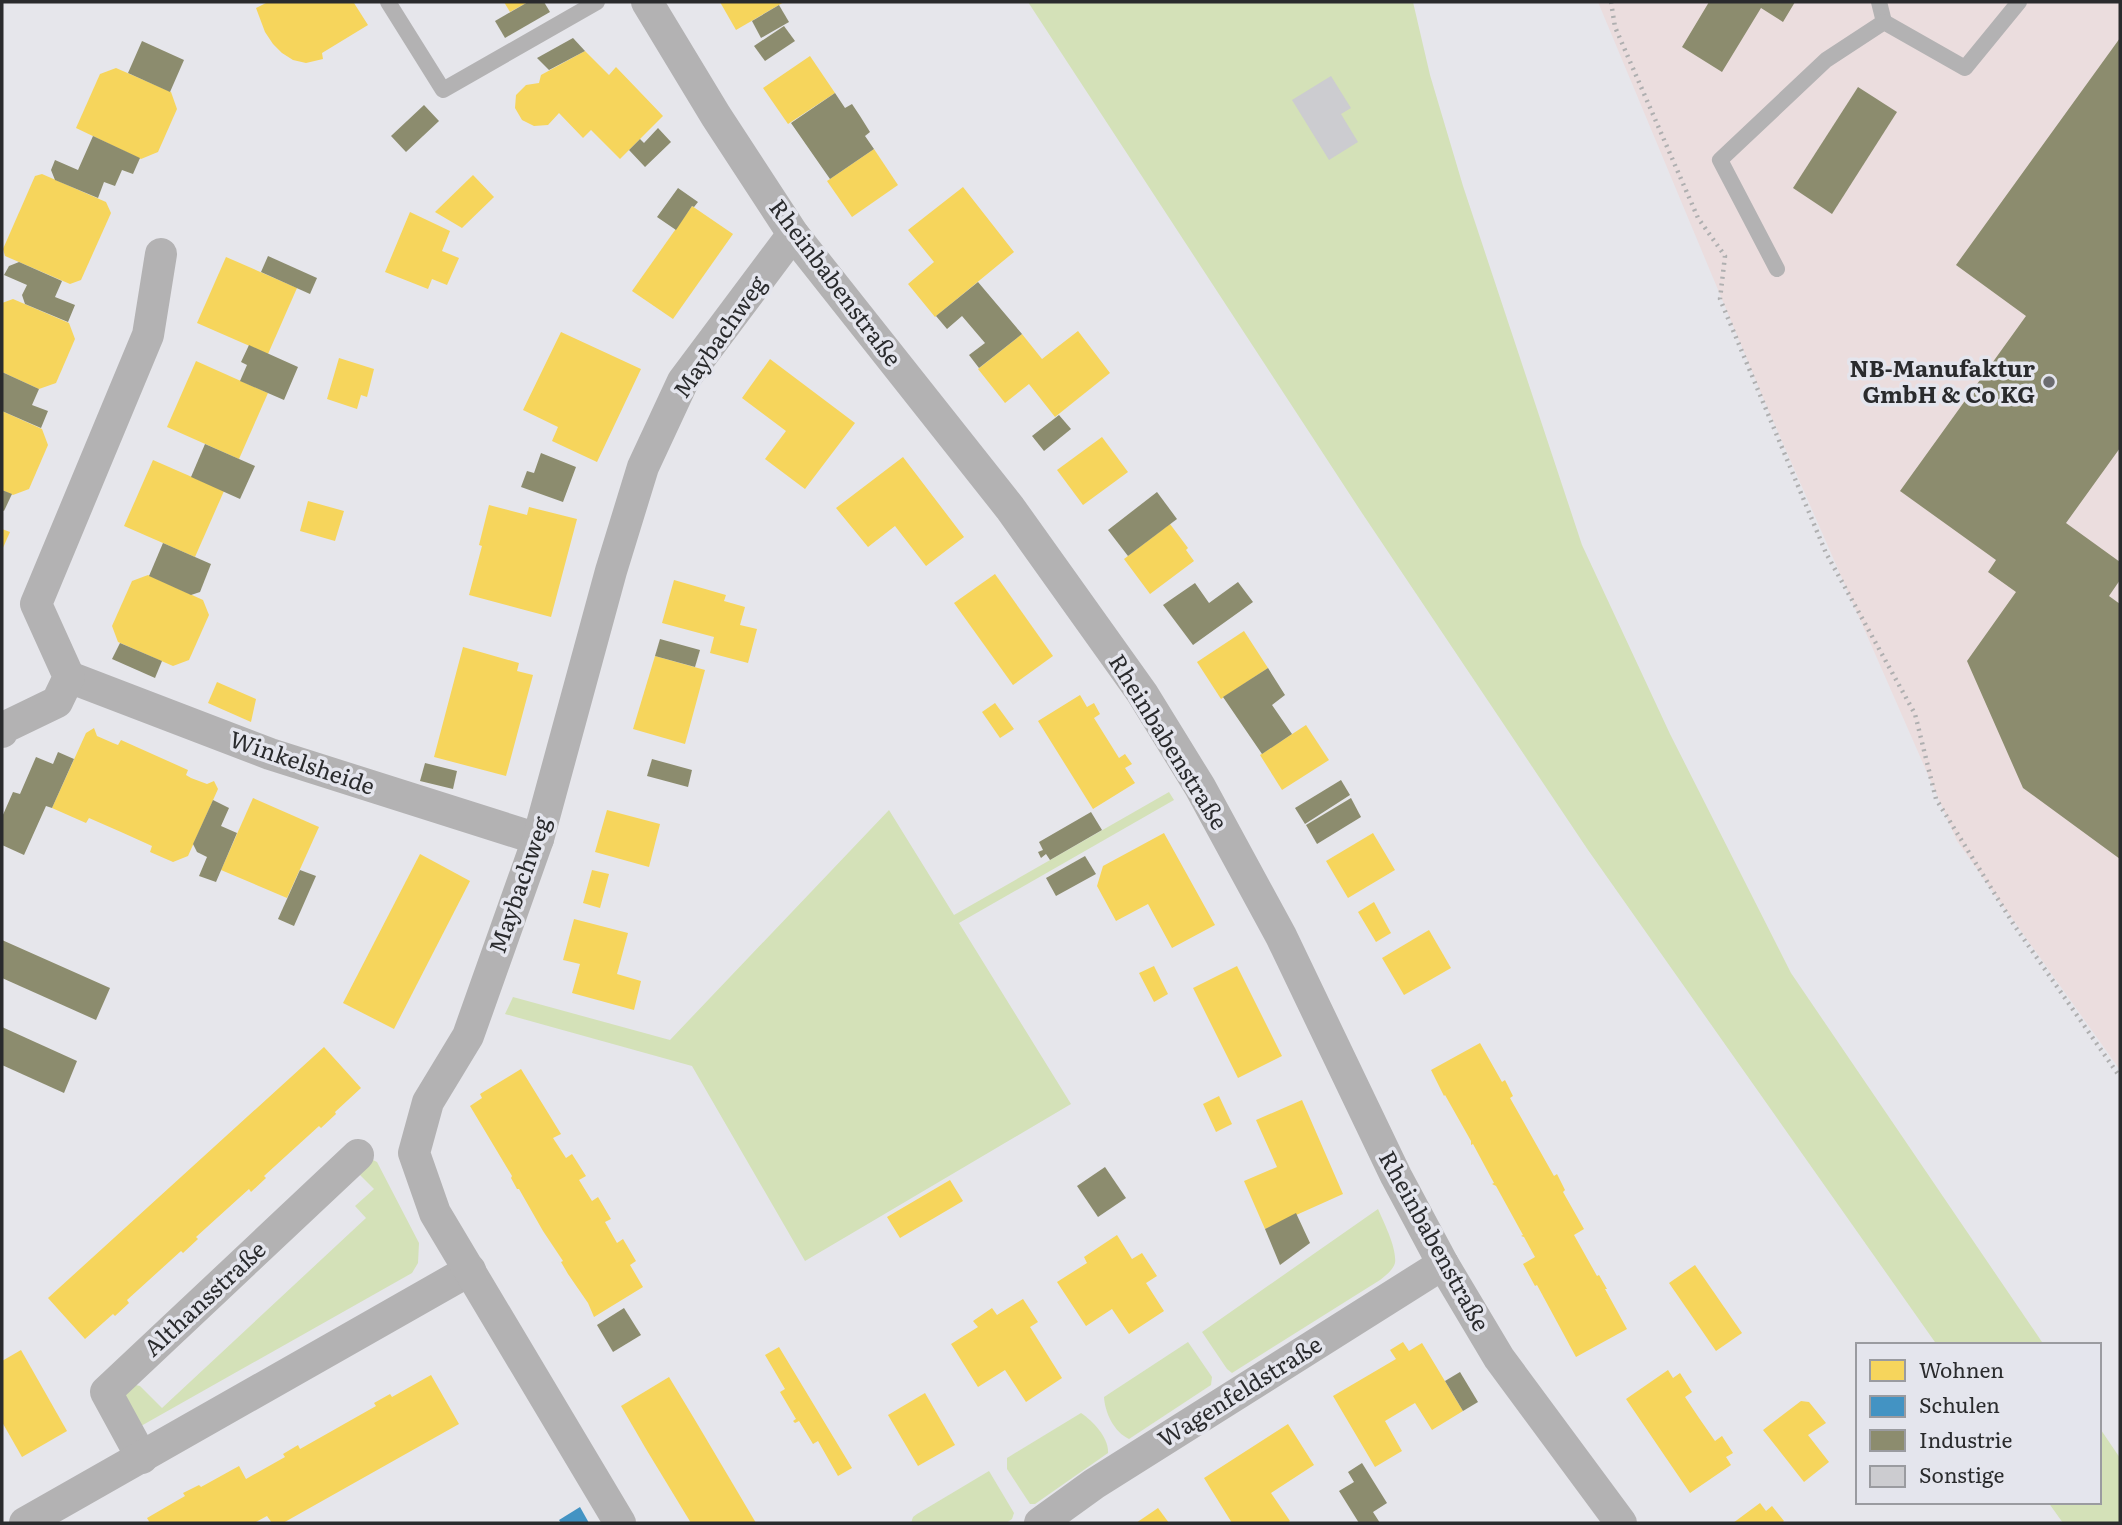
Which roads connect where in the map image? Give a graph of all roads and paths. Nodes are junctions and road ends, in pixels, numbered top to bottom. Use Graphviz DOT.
graph roads {
  1 [pos="388,2"];
  2 [pos="597,2"];
  3 [pos="647,2"];
  4 [pos="1611,2"];
  5 [pos="1879,2"];
  6 [pos="2019,2"];
  7 [pos="1884,22"];
  8 [pos="793,234"];
  9 [pos="161,254"];
  10 [pos="1777,269"];
  11 [pos="69,677"];
  12 [pos="2,732"];
  13 [pos="538,839"];
  14 [pos="2120,1077"];
  15 [pos="358,1155"];
  16 [pos="1443,1264"];
  17 [pos="470,1270"];
  18 [pos="142,1458"];
  19 [pos="25,1523"];
  20 [pos="620,1523"];
  21 [pos="1040,1523"];
  22 [pos="1621,1523"];
  1 -- 2 [label="lane"];
  3 -- 8 [label="street, Rheinbabenstraße"];
  4 -- 14 [label="path"];
  5 -- 7 [label="lane"];
  6 -- 7 [label="lane"];
  7 -- 10 [label="lane"];
  8 -- 13 [label="street, Maybachweg"];
  8 -- 16 [label="street, Rheinbabenstraße"];
  9 -- 11 [label="street"];
  11 -- 12 [label="street"];
  11 -- 13 [label="street, Winkelsheide"];
  13 -- 17 [label="street, Maybachweg"];
  15 -- 18 [label="street, Althansstraße"];
  16 -- 21 [label="street, Wagenfeldstraße"];
  16 -- 22 [label="street, Rheinbabenstraße"];
  17 -- 18 [label="street"];
  17 -- 20 [label="street, Maybachweg"];
  18 -- 19 [label="street"];
}
